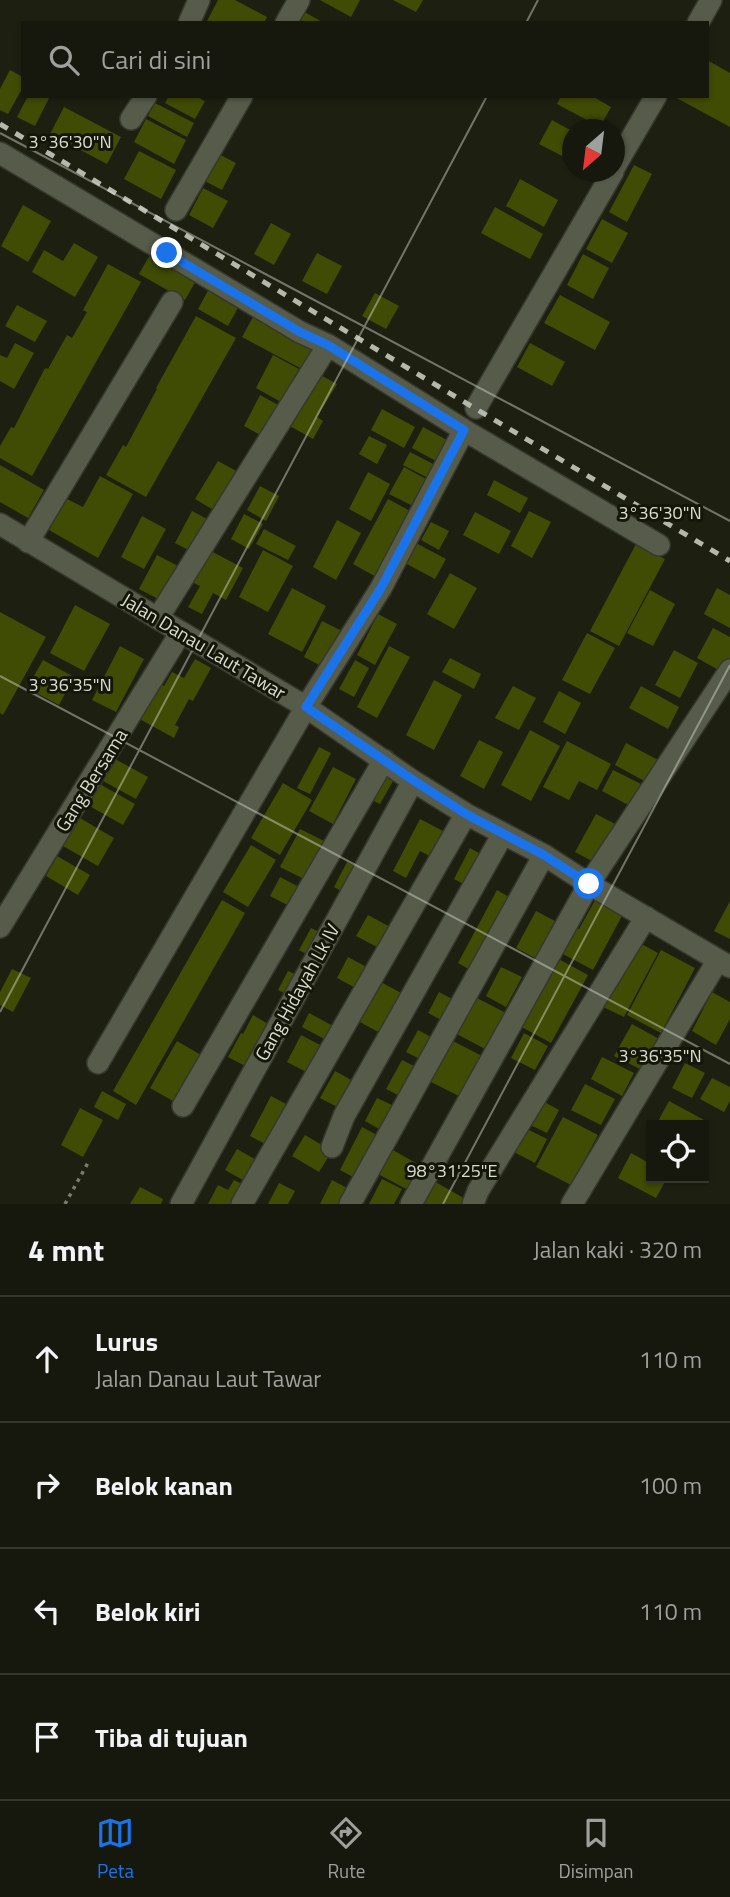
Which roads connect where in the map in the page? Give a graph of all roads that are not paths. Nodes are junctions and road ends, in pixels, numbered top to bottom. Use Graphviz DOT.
graph roads {
  1 [pos="200,0"];
  2 [pos="299,0"];
  3 [pos="711,0"];
  4 [pos="189,21"];
  5 [pos="286,21"];
  6 [pos="699,21"];
  7 [pos="145,98"];
  8 [pos="241,98"];
  9 [pos="655,98"];
  10 [pos="131,119"];
  11 [pos="625,149"];
  12 [pos="2,159"];
  13 [pos="606,182"];
  14 [pos="176,210"];
  15 [pos="172,302"];
  16 [pos="328,345"];
  17 [pos="476,408"];
  18 [pos="464,430"];
  19 [pos="1,527"];
  20 [pos="28,542"];
  21 [pos="659,545"];
  22 [pos="158,618"];
  23 [pos="181,632"];
  24 [pos="730,670"];
  25 [pos="306,707"];
  26 [pos="384,760"];
  27 [pos="413,780"];
  28 [pos="466,814"];
  29 [pos="503,834"];
  30 [pos="544,855"];
  31 [pos="589,884"];
  32 [pos="646,917"];
  33 [pos="0,927"];
  34 [pos="724,963"];
  35 [pos="98,1063"];
  36 [pos="183,1106"];
  37 [pos="332,1147"];
  38 [pos="181,1204"];
  39 [pos="242,1204"];
  40 [pos="350,1204"];
  41 [pos="411,1204"];
  42 [pos="473,1204"];
  43 [pos="572,1204"];
  1 -- 4 [label="street"];
  2 -- 5 [label="street"];
  3 -- 6 [label="street"];
  7 -- 10 [label="street"];
  8 -- 14 [label="street"];
  9 -- 11 [label="street"];
  12 -- 16 [label="street"];
  13 -- 17 [label="street"];
  15 -- 20 [label="street"];
  16 -- 18 [label="street"];
  16 -- 22 [label="street"];
  18 -- 21 [label="street"];
  18 -- 25 [label="street"];
  19 -- 20 [label="street, Jalan Danau Laut Tawar"];
  20 -- 22 [label="street, Jalan Danau Laut Tawar"];
  22 -- 23 [label="street, Jalan Danau Laut Tawar"];
  23 -- 25 [label="street, Jalan Danau Laut Tawar"];
  23 -- 33 [label="street, Gang Bersama"];
  24 -- 31 [label="street"];
  25 -- 26 [label="street, Jalan Danau Laut Tawar"];
  25 -- 35 [label="street"];
  26 -- 27 [label="street, Jalan Danau Laut Tawar"];
  26 -- 36 [label="street"];
  27 -- 28 [label="street, Jalan Danau Laut Tawar"];
  27 -- 38 [label="street, Gang Hidayah Lk IV"];
  28 -- 29 [label="street, Jalan Danau Laut Tawar"];
  28 -- 39 [label="street"];
  29 -- 30 [label="street, Jalan Danau Laut Tawar"];
  29 -- 37 [label="street"];
  30 -- 31 [label="street, Jalan Danau Laut Tawar"];
  30 -- 40 [label="street"];
  31 -- 32 [label="street, Jalan Danau Laut Tawar"];
  31 -- 41 [label="street"];
  32 -- 34 [label="street, Jalan Danau Laut Tawar"];
  32 -- 42 [label="street"];
  34 -- 43 [label="street"];
}
